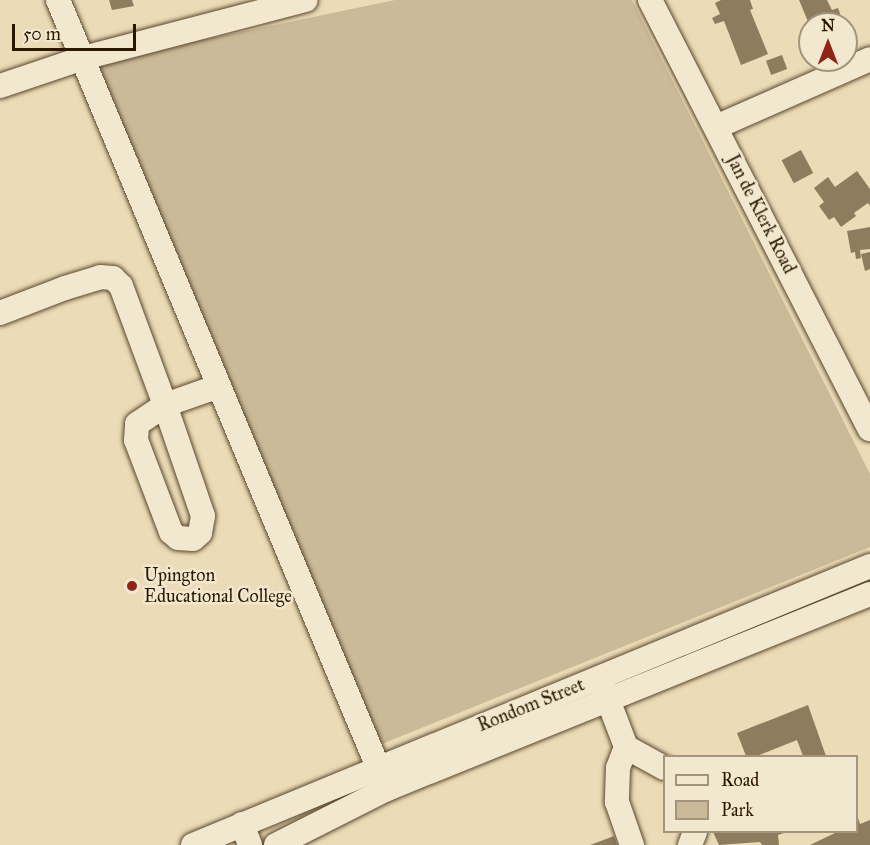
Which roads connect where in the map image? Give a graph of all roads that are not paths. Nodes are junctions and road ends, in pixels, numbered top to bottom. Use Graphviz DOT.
graph roads {
  1 [pos="58,0"];
  2 [pos="306,0"];
  3 [pos="650,0"];
  4 [pos="83,58"];
  5 [pos="870,59"];
  6 [pos="0,86"];
  7 [pos="716,127"];
  8 [pos="0,313"];
  9 [pos="219,386"];
  10 [pos="165,405"];
  11 [pos="870,429"];
  12 [pos="870,566"];
  13 [pos="870,594"];
  14 [pos="599,676"];
  15 [pos="608,699"];
  16 [pos="626,747"];
  17 [pos="663,767"];
  18 [pos="382,778"];
  19 [pos="246,835"];
  20 [pos="193,845"];
  21 [pos="276,845"];
  22 [pos="632,845"];
  1 -- 4 [label="street"];
  2 -- 4 [label="street"];
  3 -- 7 [label="street, Jan de Klerk Road"];
  4 -- 6 [label="street"];
  4 -- 9 [label="street"];
  5 -- 7 [label="street"];
  7 -- 11 [label="street, Jan de Klerk Road"];
  8 -- 10 [label="street"];
  9 -- 10 [label="street"];
  9 -- 18 [label="street"];
  10 -- 10 [label="street"];
  12 -- 14 [label="street, Rondom Street"];
  13 -- 15 [label="street, Rondom Street"];
  14 -- 15 [label="street"];
  14 -- 18 [label="street, Rondom Street"];
  15 -- 16 [label="street"];
  15 -- 18 [label="street, Rondom Street"];
  16 -- 17 [label="street"];
  16 -- 22 [label="street"];
  18 -- 19 [label="street, Rondom Street"];
  18 -- 21 [label="street, Rondom Street"];
  19 -- 20 [label="street, Rondom Street"];
}
